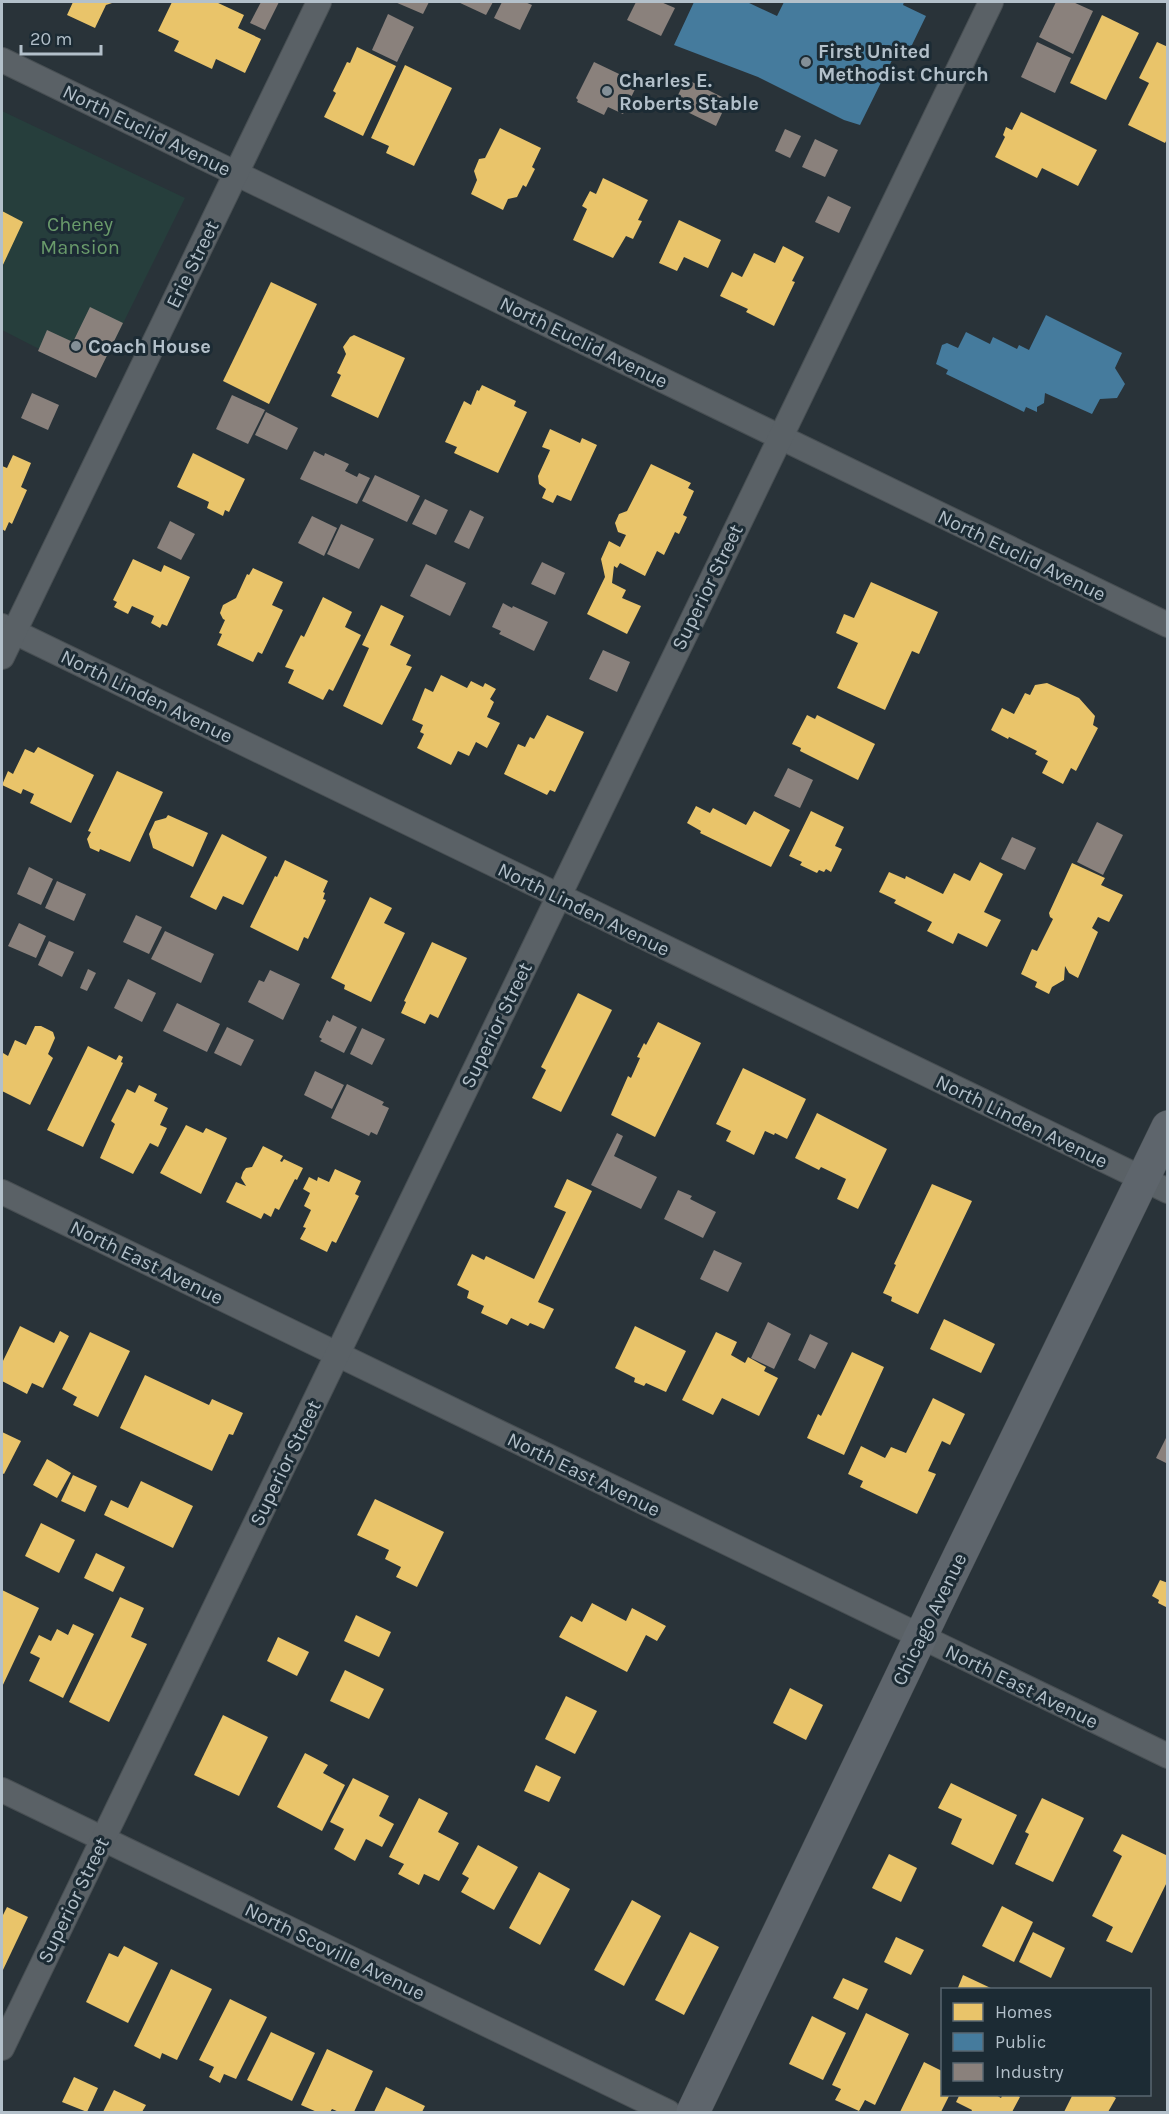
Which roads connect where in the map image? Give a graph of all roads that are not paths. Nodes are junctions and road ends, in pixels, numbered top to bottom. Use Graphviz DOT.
graph roads {
  1 [pos="319,2"];
  2 [pos="991,2"];
  3 [pos="2,60"];
  4 [pos="236,173"];
  5 [pos="780,437"];
  6 [pos="1167,625"];
  7 [pos="8,629"];
  8 [pos="2,657"];
  9 [pos="558,896"];
  10 [pos="1167,1127"];
  11 [pos="1155,1185"];
  12 [pos="2,1192"];
  13 [pos="337,1354"];
  14 [pos="920,1637"];
  15 [pos="1167,1756"];
  16 [pos="2,1790"];
  17 [pos="103,1839"];
  18 [pos="2,2048"];
  19 [pos="668,2112"];
  20 [pos="693,2112"];
  1 -- 4 [label="street, Erie Street"];
  2 -- 5 [label="street, Superior Street"];
  3 -- 4 [label="street, North Euclid Avenue"];
  4 -- 5 [label="street, North Euclid Avenue"];
  4 -- 7 [label="street, Erie Street"];
  5 -- 6 [label="street, North Euclid Avenue"];
  5 -- 9 [label="street, Superior Street"];
  7 -- 8 [label="street, Erie Street"];
  7 -- 9 [label="street, North Linden Avenue"];
  9 -- 11 [label="street, North Linden Avenue"];
  9 -- 13 [label="street, Superior Street"];
  10 -- 11 [label="main road, Chicago Avenue"];
  11 -- 14 [label="main road, Chicago Avenue"];
  12 -- 13 [label="street, North East Avenue"];
  13 -- 14 [label="street, North East Avenue"];
  13 -- 17 [label="street, Superior Street"];
  14 -- 15 [label="street, North East Avenue"];
  14 -- 20 [label="main road, Chicago Avenue"];
  16 -- 17 [label="street, North Scoville Avenue"];
  17 -- 18 [label="street, Superior Street"];
  17 -- 19 [label="street, North Scoville Avenue"];
}
